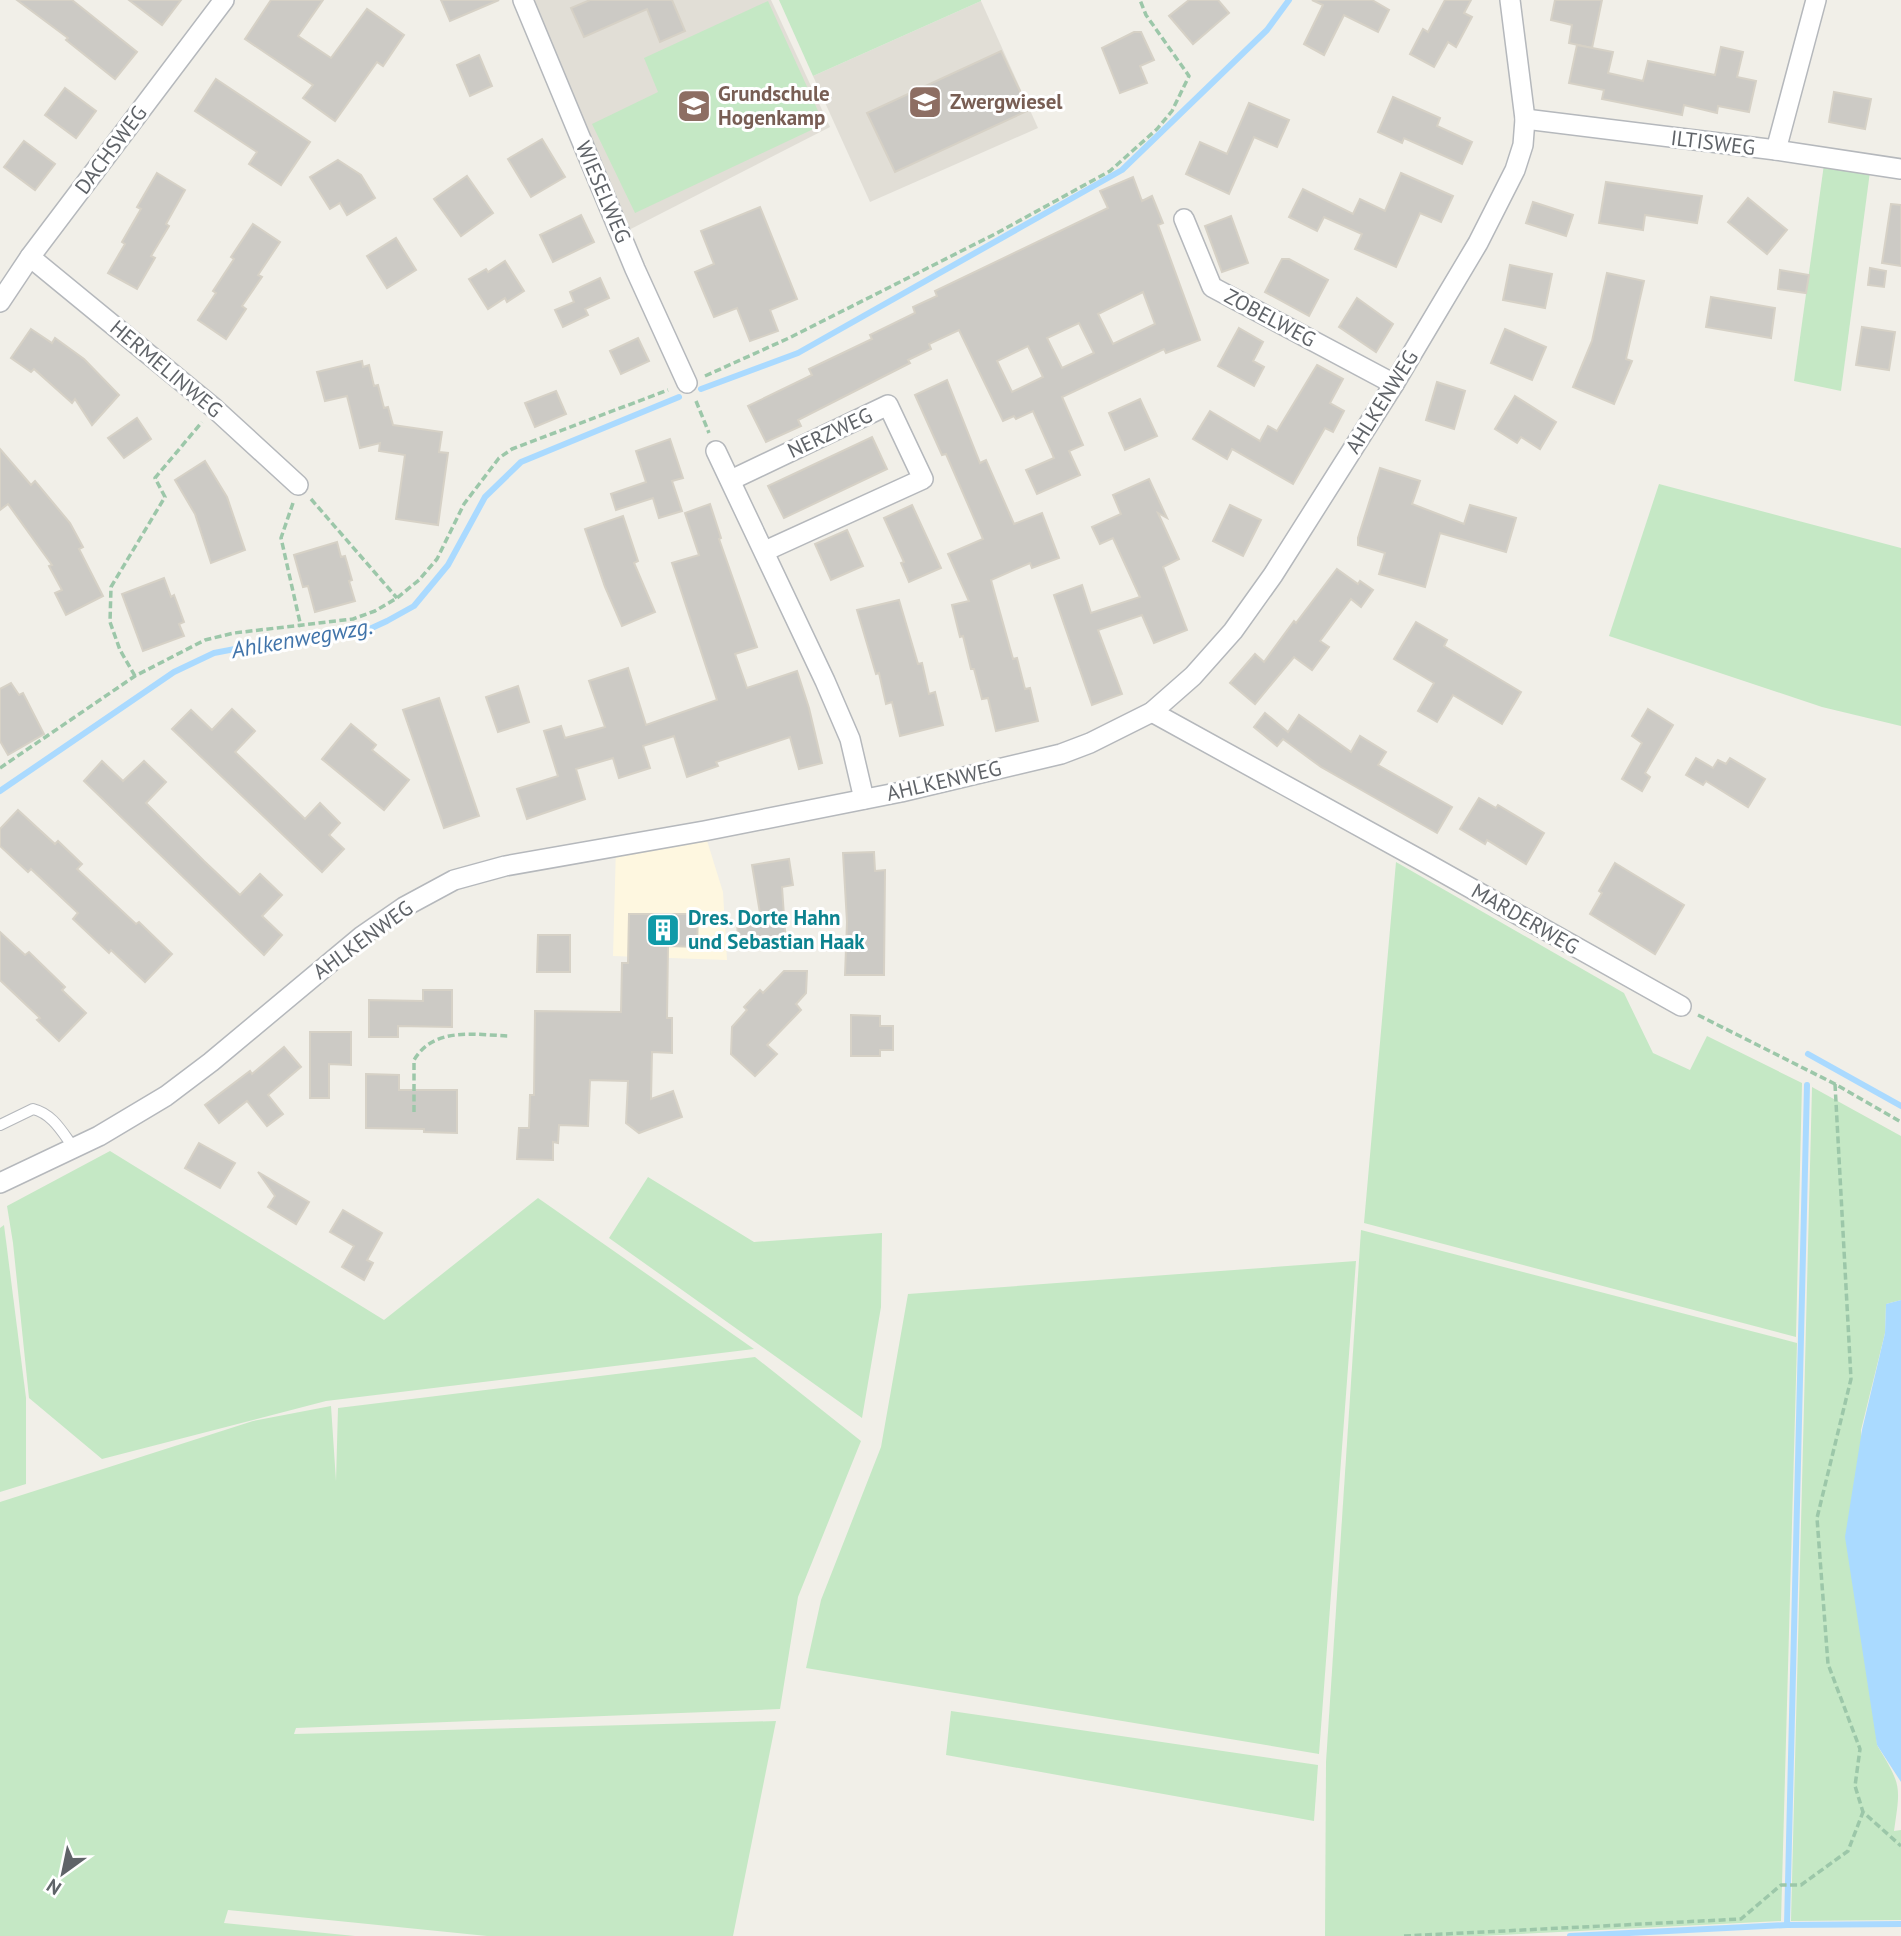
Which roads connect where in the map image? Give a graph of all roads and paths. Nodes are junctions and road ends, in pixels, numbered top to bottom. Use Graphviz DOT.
graph roads {
  1 [pos="224,0"];
  2 [pos="523,0"];
  3 [pos="1140,0"];
  4 [pos="1510,0"];
  5 [pos="1816,0"];
  6 [pos="1525,119"];
  7 [pos="1776,150"];
  8 [pos="1901,169"];
  9 [pos="1184,219"];
  10 [pos="30,257"];
  11 [pos="0,302"];
  12 [pos="687,383"];
  13 [pos="1394,384"];
  14 [pos="214,408"];
  15 [pos="716,451"];
  16 [pos="731,480"];
  17 [pos="298,485"];
  18 [pos="765,551"];
  19 [pos="397,598"];
  20 [pos="301,627"];
  21 [pos="135,676"];
  22 [pos="1152,712"];
  23 [pos="0,768"];
  24 [pos="864,799"];
  25 [pos="1681,1006"];
  26 [pos="510,1036"];
  27 [pos="1835,1084"];
  28 [pos="414,1112"];
  29 [pos="1901,1122"];
  30 [pos="0,1125"];
  31 [pos="74,1148"];
  32 [pos="0,1183"];
  33 [pos="1863,1812"];
  34 [pos="1901,1846"];
  35 [pos="1404,1936"];
  1 -- 10 [label="street, DACHSWEG"];
  2 -- 12 [label="street, WIESELWEG"];
  3 -- 12 [label="path"];
  4 -- 6 [label="street, AHLKENWEG"];
  5 -- 7 [label="street"];
  6 -- 7 [label="street, ILTISWEG"];
  6 -- 13 [label="street, AHLKENWEG"];
  7 -- 8 [label="street, ILTISWEG"];
  9 -- 13 [label="street, ZOBELWEG"];
  10 -- 11 [label="street, DACHSWEG"];
  10 -- 14 [label="street, HERMELINWEG"];
  12 -- 19 [label="path"];
  13 -- 22 [label="street, AHLKENWEG"];
  14 -- 17 [label="street, HERMELINWEG"];
  14 -- 21 [label="path"];
  15 -- 16 [label="street"];
  16 -- 18 [label="street"];
  16 -- 18 [label="street, NERZWEG"];
  17 -- 19 [label="path"];
  17 -- 20 [label="path"];
  18 -- 24 [label="street"];
  19 -- 20 [label="path"];
  20 -- 21 [label="path"];
  21 -- 23 [label="path"];
  22 -- 24 [label="street, AHLKENWEG"];
  22 -- 25 [label="street, MARDERWEG"];
  24 -- 31 [label="street, AHLKENWEG"];
  25 -- 27 [label="path"];
  26 -- 28 [label="path"];
  27 -- 29 [label="path"];
  27 -- 33 [label="path"];
  30 -- 31 [label="lane"];
  31 -- 32 [label="street, AHLKENWEG"];
  33 -- 34 [label="path"];
  33 -- 35 [label="path"];
}
